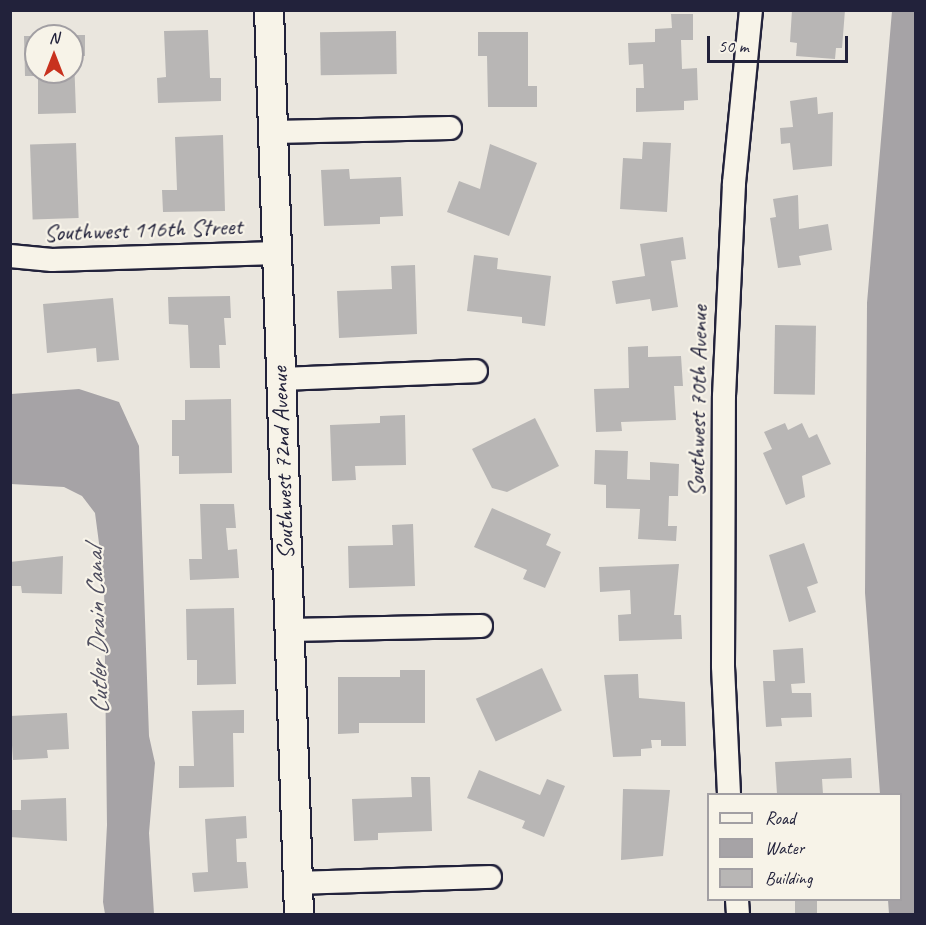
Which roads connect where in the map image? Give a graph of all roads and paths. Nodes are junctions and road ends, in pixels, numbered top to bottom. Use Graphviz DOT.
graph roads {
  1 [pos="269,10"];
  2 [pos="751,10"];
  3 [pos="450,128"];
  4 [pos="274,132"];
  5 [pos="277,253"];
  6 [pos="10,256"];
  7 [pos="476,371"];
  8 [pos="280,379"];
  9 [pos="481,626"];
  10 [pos="288,630"];
  11 [pos="729,793"];
  12 [pos="490,877"];
  13 [pos="298,883"];
  14 [pos="299,915"];
  1 -- 4 [label="street, Southwest 72nd Avenue"];
  2 -- 11 [label="street, Southwest 70th Avenue"];
  3 -- 4 [label="street"];
  4 -- 5 [label="street, Southwest 72nd Avenue"];
  5 -- 6 [label="street, Southwest 116th Street"];
  5 -- 8 [label="street, Southwest 72nd Avenue"];
  7 -- 8 [label="street"];
  8 -- 10 [label="street, Southwest 72nd Avenue"];
  9 -- 10 [label="street"];
  10 -- 13 [label="street, Southwest 72nd Avenue"];
  12 -- 13 [label="street"];
  13 -- 14 [label="street, Southwest 72nd Avenue"];
}
